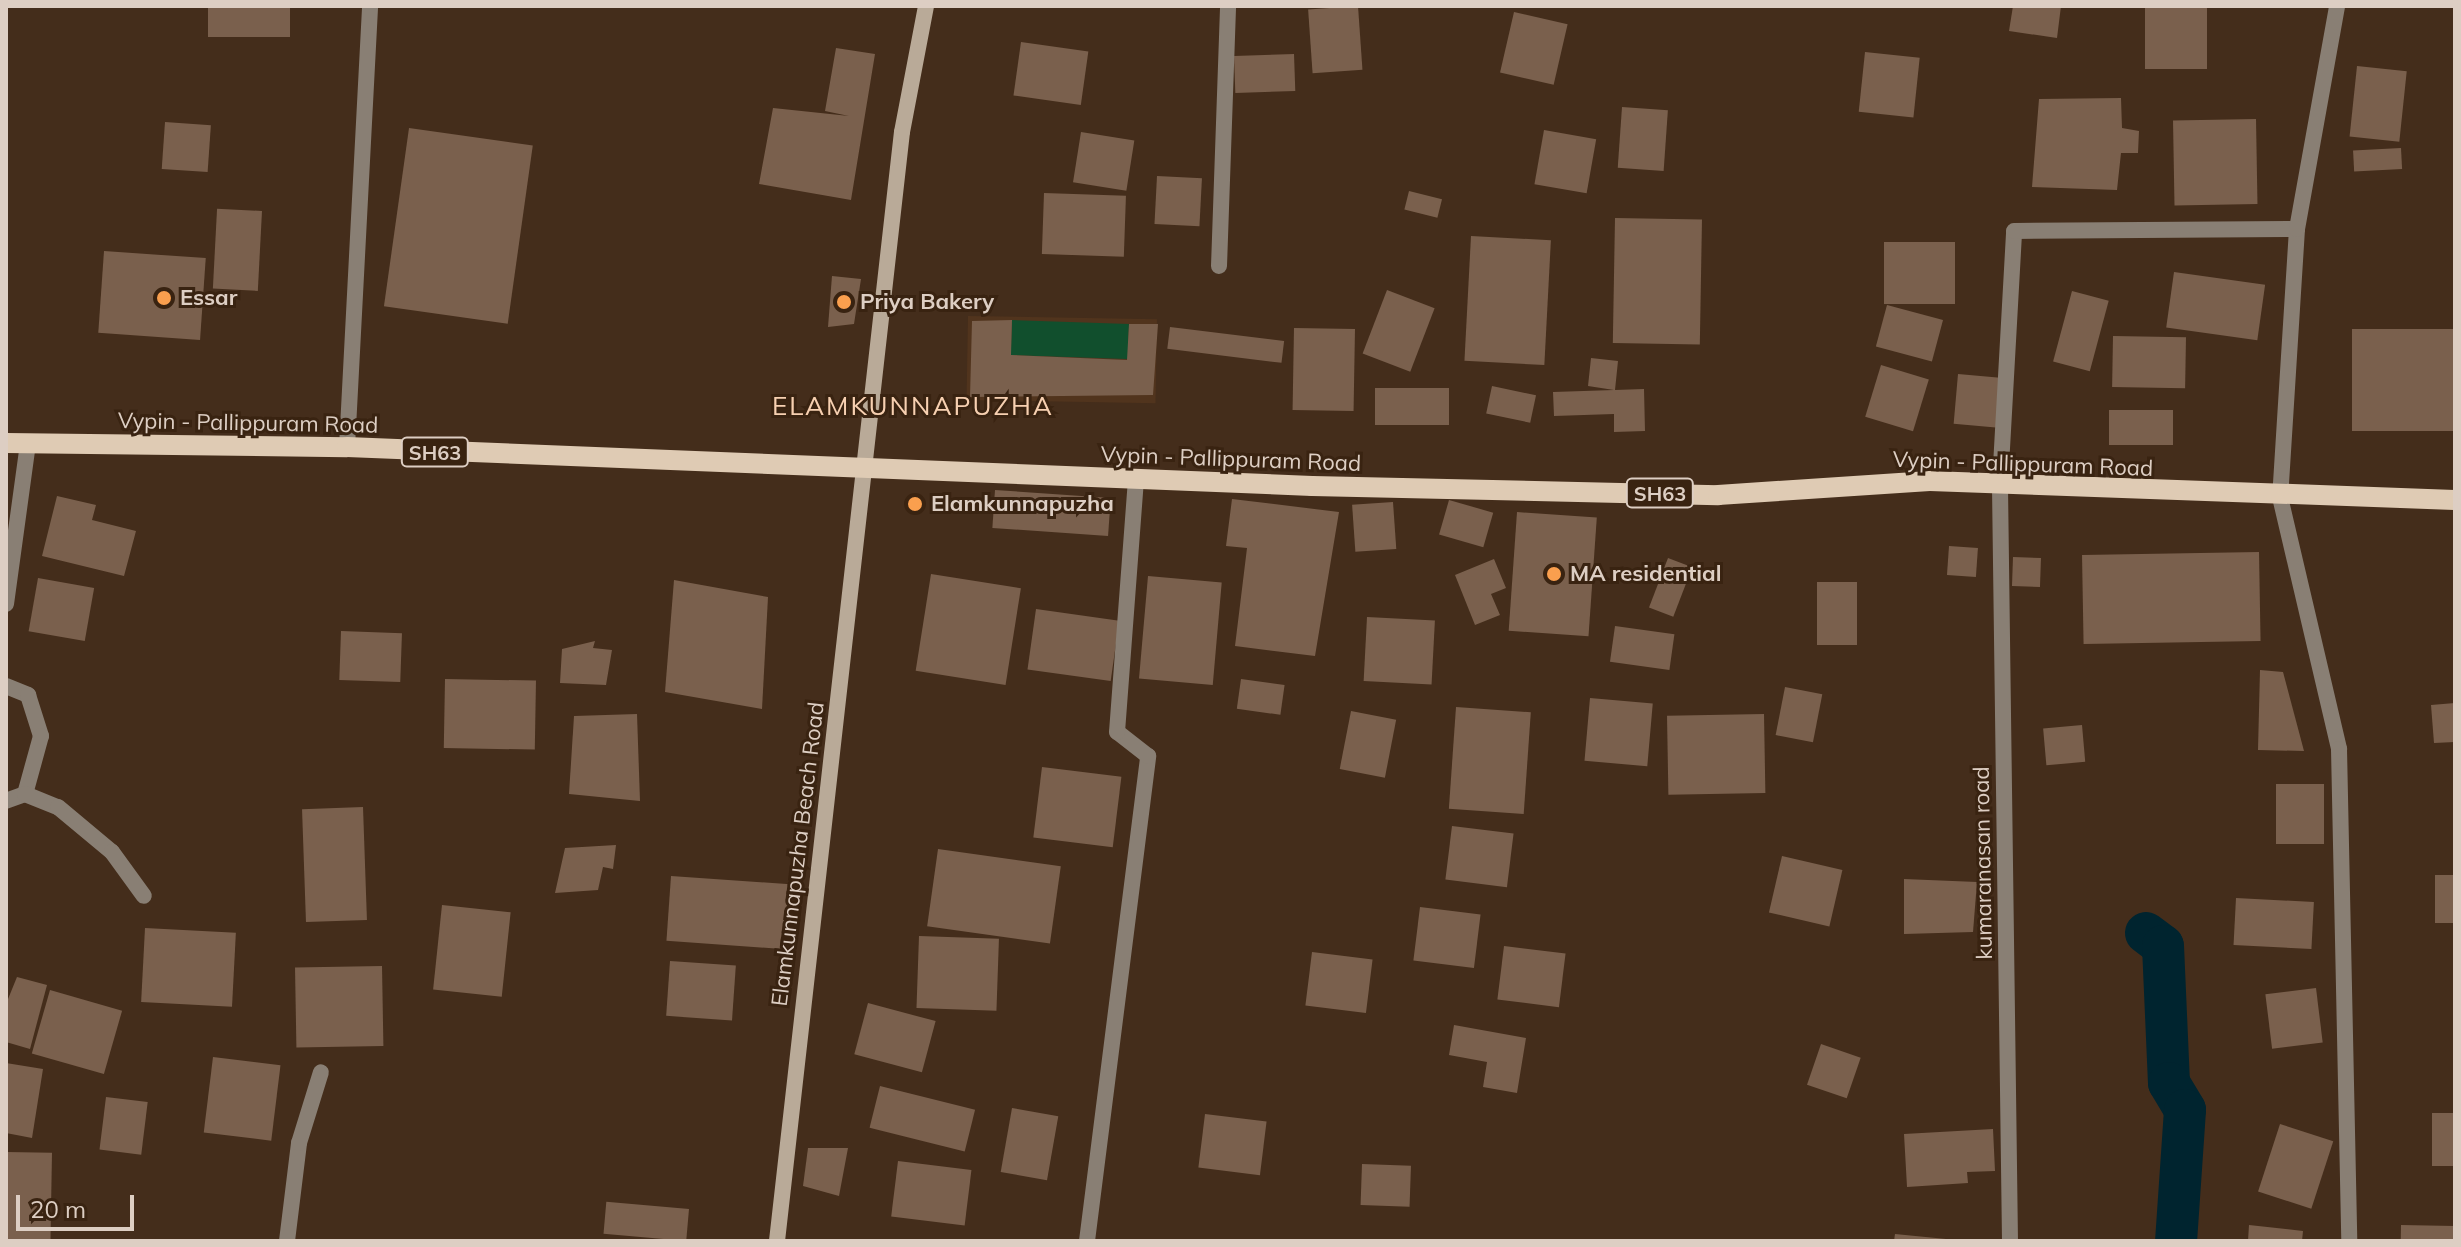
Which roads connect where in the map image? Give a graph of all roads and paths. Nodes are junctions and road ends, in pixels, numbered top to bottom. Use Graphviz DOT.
graph roads {
  1 [pos="370,6"];
  2 [pos="926,6"];
  3 [pos="1228,6"];
  4 [pos="2337,6"];
  5 [pos="2297,229"];
  6 [pos="1219,266"];
  7 [pos="6,443"];
  8 [pos="28,443"];
  9 [pos="347,447"];
  10 [pos="864,472"];
  11 [pos="1136,481"];
  12 [pos="2000,484"];
  13 [pos="2280,497"];
  14 [pos="2455,500"];
  15 [pos="6,604"];
  16 [pos="6,686"];
  17 [pos="25,794"];
  18 [pos="6,801"];
  19 [pos="144,896"];
  20 [pos="321,1072"];
  21 [pos="287,1241"];
  22 [pos="777,1241"];
  23 [pos="1087,1241"];
  24 [pos="2010,1241"];
  25 [pos="2349,1241"];
  1 -- 9 [label="street"];
  2 -- 10 [label="main road, Elamkunnapuzha Beach Road"];
  3 -- 6 [label="street"];
  4 -- 5 [label="street"];
  5 -- 12 [label="street, kumaranasan road"];
  5 -- 13 [label="street"];
  7 -- 8 [label="main road, Vypin - Pallippuram Road / SH63"];
  8 -- 9 [label="main road, Vypin - Pallippuram Road / SH63"];
  8 -- 15 [label="street"];
  9 -- 10 [label="main road, Vypin - Pallippuram Road / SH63"];
  10 -- 11 [label="main road, Vypin - Pallippuram Road / SH63"];
  10 -- 22 [label="main road, Elamkunnapuzha Beach Road"];
  11 -- 12 [label="main road, Vypin - Pallippuram Road / SH63"];
  11 -- 23 [label="street"];
  12 -- 13 [label="main road, Vypin - Pallippuram Road / SH63"];
  12 -- 24 [label="street, kumaranasan road"];
  13 -- 14 [label="main road, Vypin - Pallippuram Road / SH63"];
  13 -- 25 [label="street"];
  16 -- 17 [label="street"];
  17 -- 18 [label="street"];
  17 -- 19 [label="street"];
  20 -- 21 [label="street"];
}
